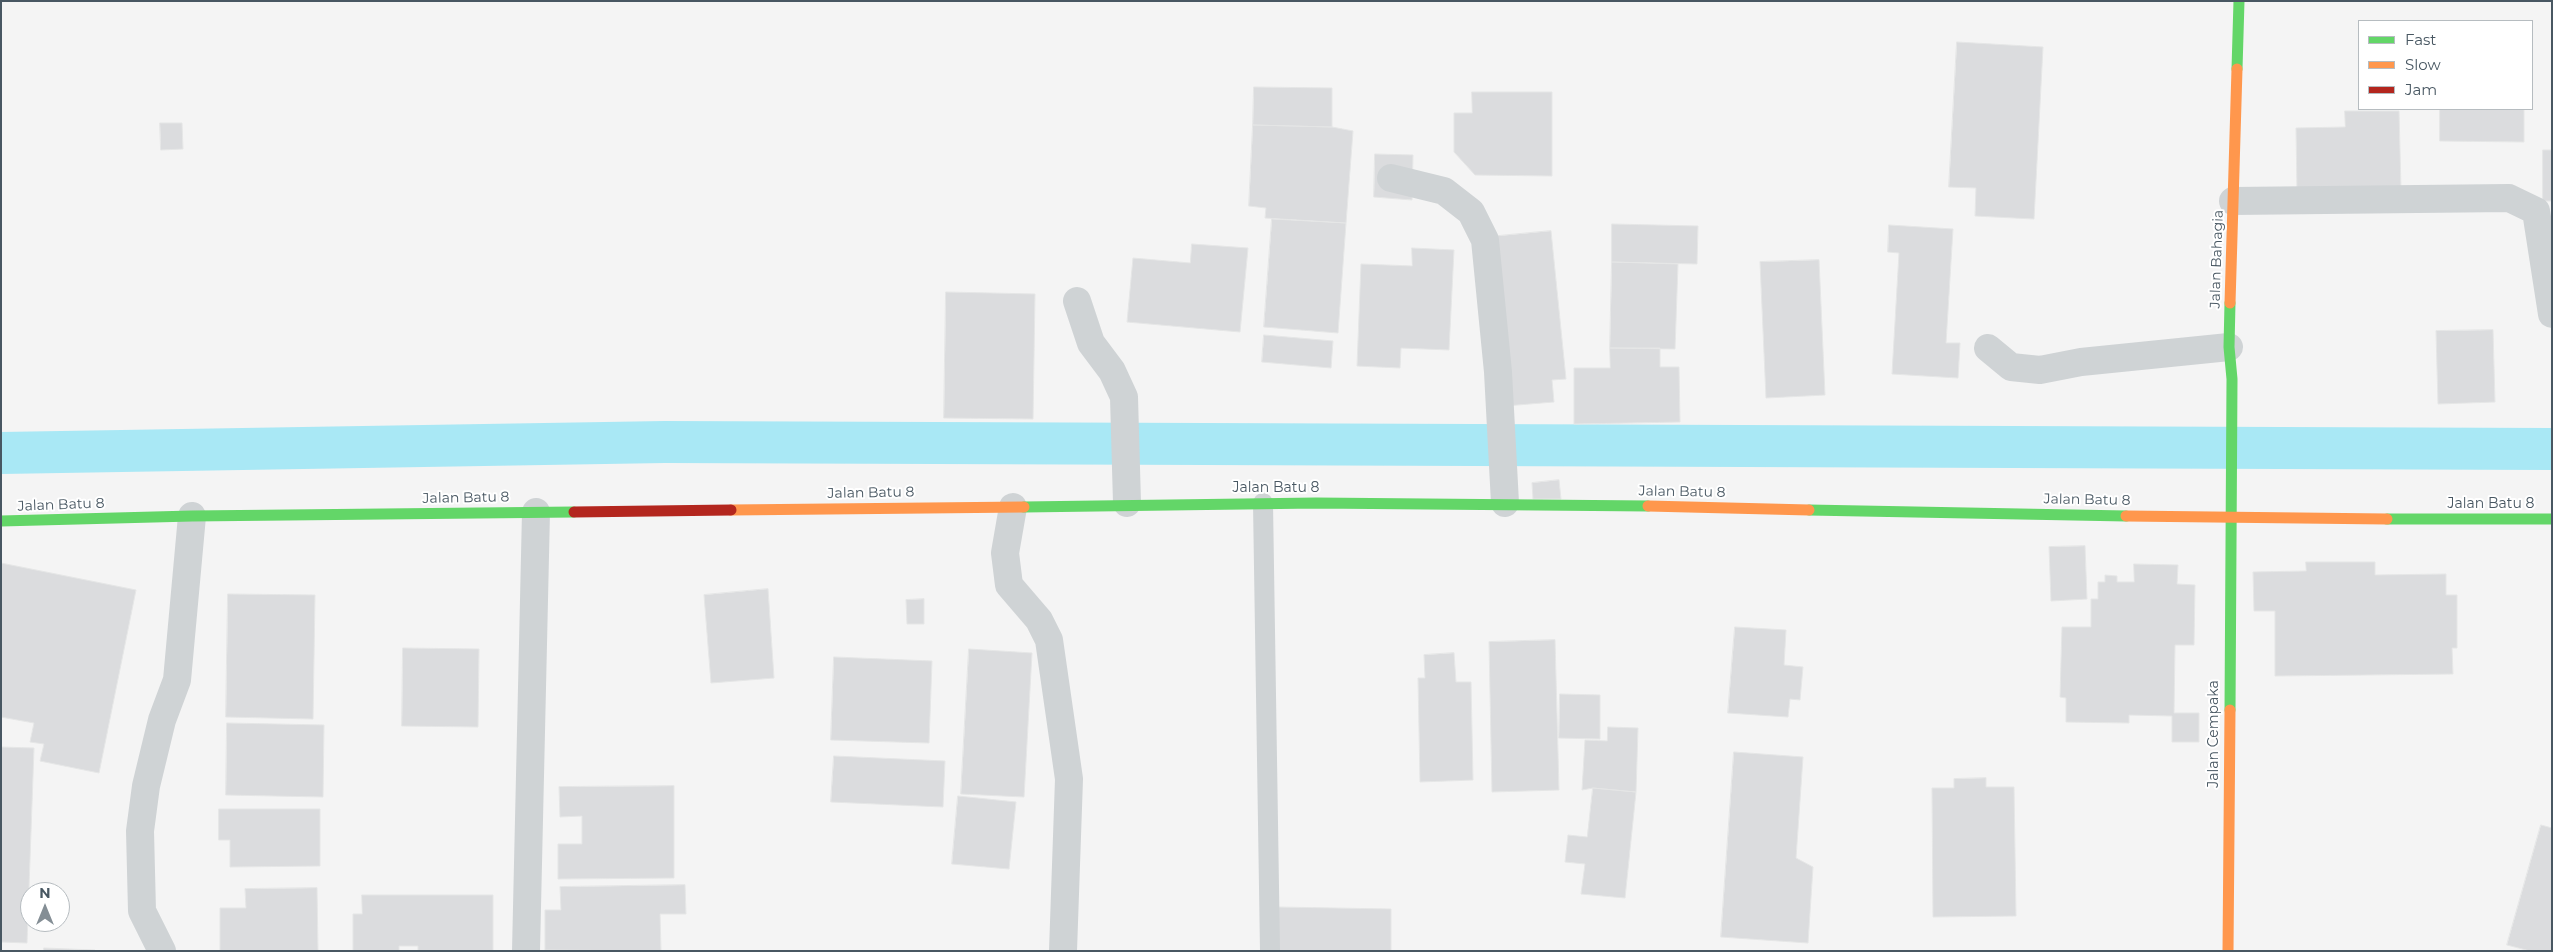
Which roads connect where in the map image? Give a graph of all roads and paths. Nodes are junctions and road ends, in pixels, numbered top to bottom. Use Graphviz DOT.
graph roads {
  1 [pos="2239,1"];
  2 [pos="1391,178"];
  3 [pos="2233,201"];
  4 [pos="2544,210"];
  5 [pos="1077,301"];
  6 [pos="2552,314"];
  7 [pos="2229,347"];
  8 [pos="1988,348"];
  9 [pos="1127,503"];
  10 [pos="1263,503"];
  11 [pos="1505,503"];
  12 [pos="1013,507"];
  13 [pos="536,512"];
  14 [pos="192,516"];
  15 [pos="2231,518"];
  16 [pos="2552,519"];
  17 [pos="1,521"];
  18 [pos="162,951"];
  19 [pos="526,951"];
  20 [pos="1064,951"];
  21 [pos="1270,951"];
  22 [pos="2228,951"];
  1 -- 3 [label="street, Jalan Bahagia"];
  2 -- 11 [label="street"];
  3 -- 4 [label="street"];
  3 -- 7 [label="street, Jalan Bahagia"];
  4 -- 6 [label="street"];
  5 -- 9 [label="street"];
  7 -- 8 [label="street"];
  7 -- 15 [label="street, Jalan Bahagia"];
  9 -- 10 [label="street, Jalan Batu 8"];
  9 -- 12 [label="street, Jalan Batu 8"];
  10 -- 11 [label="street, Jalan Batu 8"];
  10 -- 21 [label="lane"];
  11 -- 15 [label="street, Jalan Batu 8"];
  12 -- 13 [label="street, Jalan Batu 8"];
  12 -- 20 [label="street"];
  13 -- 14 [label="street, Jalan Batu 8"];
  13 -- 19 [label="street"];
  14 -- 17 [label="street, Jalan Batu 8"];
  14 -- 18 [label="street"];
  15 -- 16 [label="street, Jalan Batu 8"];
  15 -- 22 [label="street, Jalan Cempaka"];
}
